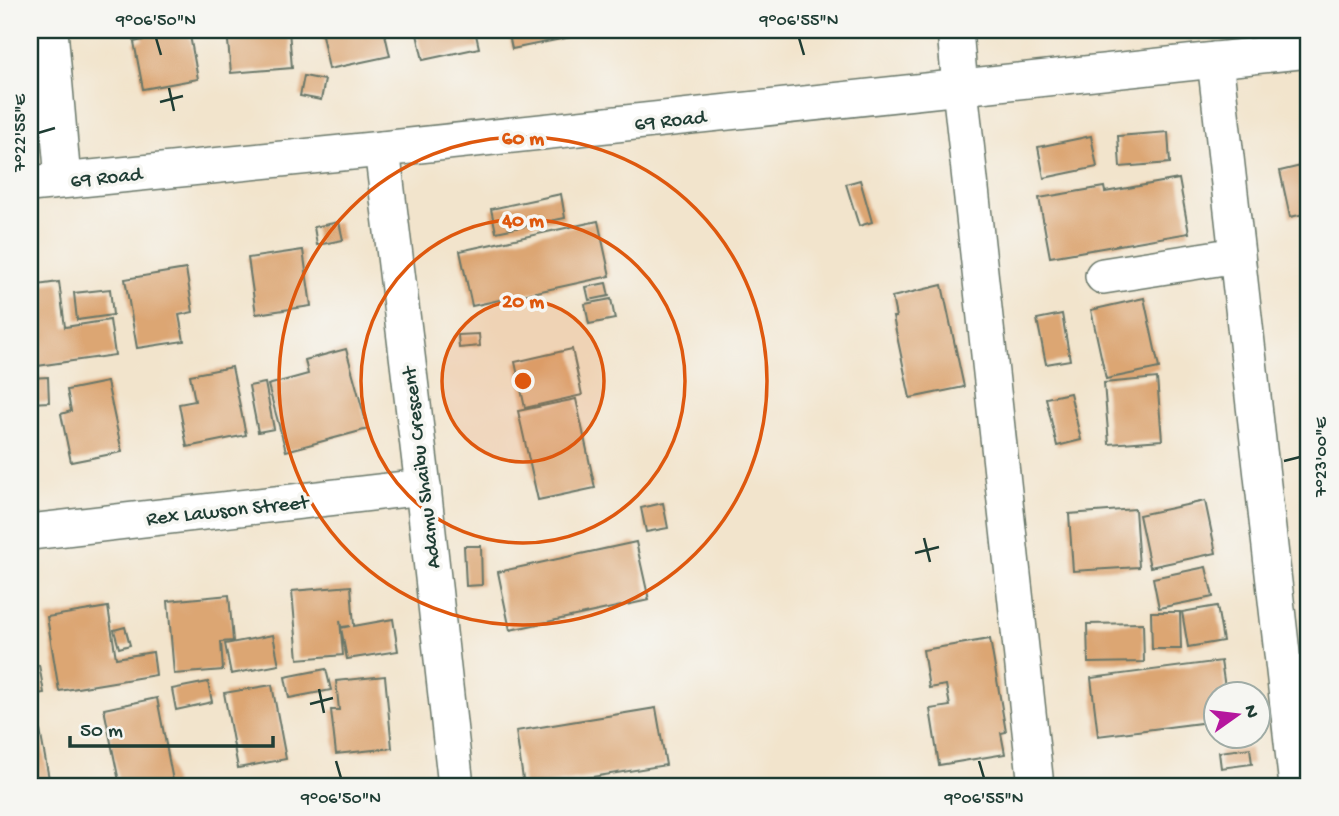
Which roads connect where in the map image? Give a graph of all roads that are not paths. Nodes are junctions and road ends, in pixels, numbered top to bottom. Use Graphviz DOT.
graph roads {
  1 [pos="50,30"];
  2 [pos="956,30"];
  3 [pos="1309,50"];
  4 [pos="1215,60"];
  5 [pos="960,88"];
  6 [pos="382,149"];
  7 [pos="47,182"];
  8 [pos="1237,255"];
  9 [pos="1104,276"];
  10 [pos="423,487"];
  11 [pos="30,532"];
  12 [pos="1294,617"];
  13 [pos="456,786"];
  14 [pos="1036,786"];
  15 [pos="1297,786"];
  1 -- 7 [label="street"];
  2 -- 5 [label="street"];
  3 -- 4 [label="street, 69 Road"];
  4 -- 5 [label="street, 69 Road"];
  4 -- 8 [label="street"];
  5 -- 6 [label="street, 69 Road"];
  5 -- 14 [label="street"];
  6 -- 7 [label="street, 69 Road"];
  6 -- 10 [label="street, Adamu Shaibu Crescent"];
  8 -- 9 [label="street"];
  8 -- 12 [label="street"];
  10 -- 11 [label="street, Rex Lawson Street"];
  10 -- 13 [label="street, Adamu Shaibu Crescent"];
  12 -- 15 [label="street"];
}
